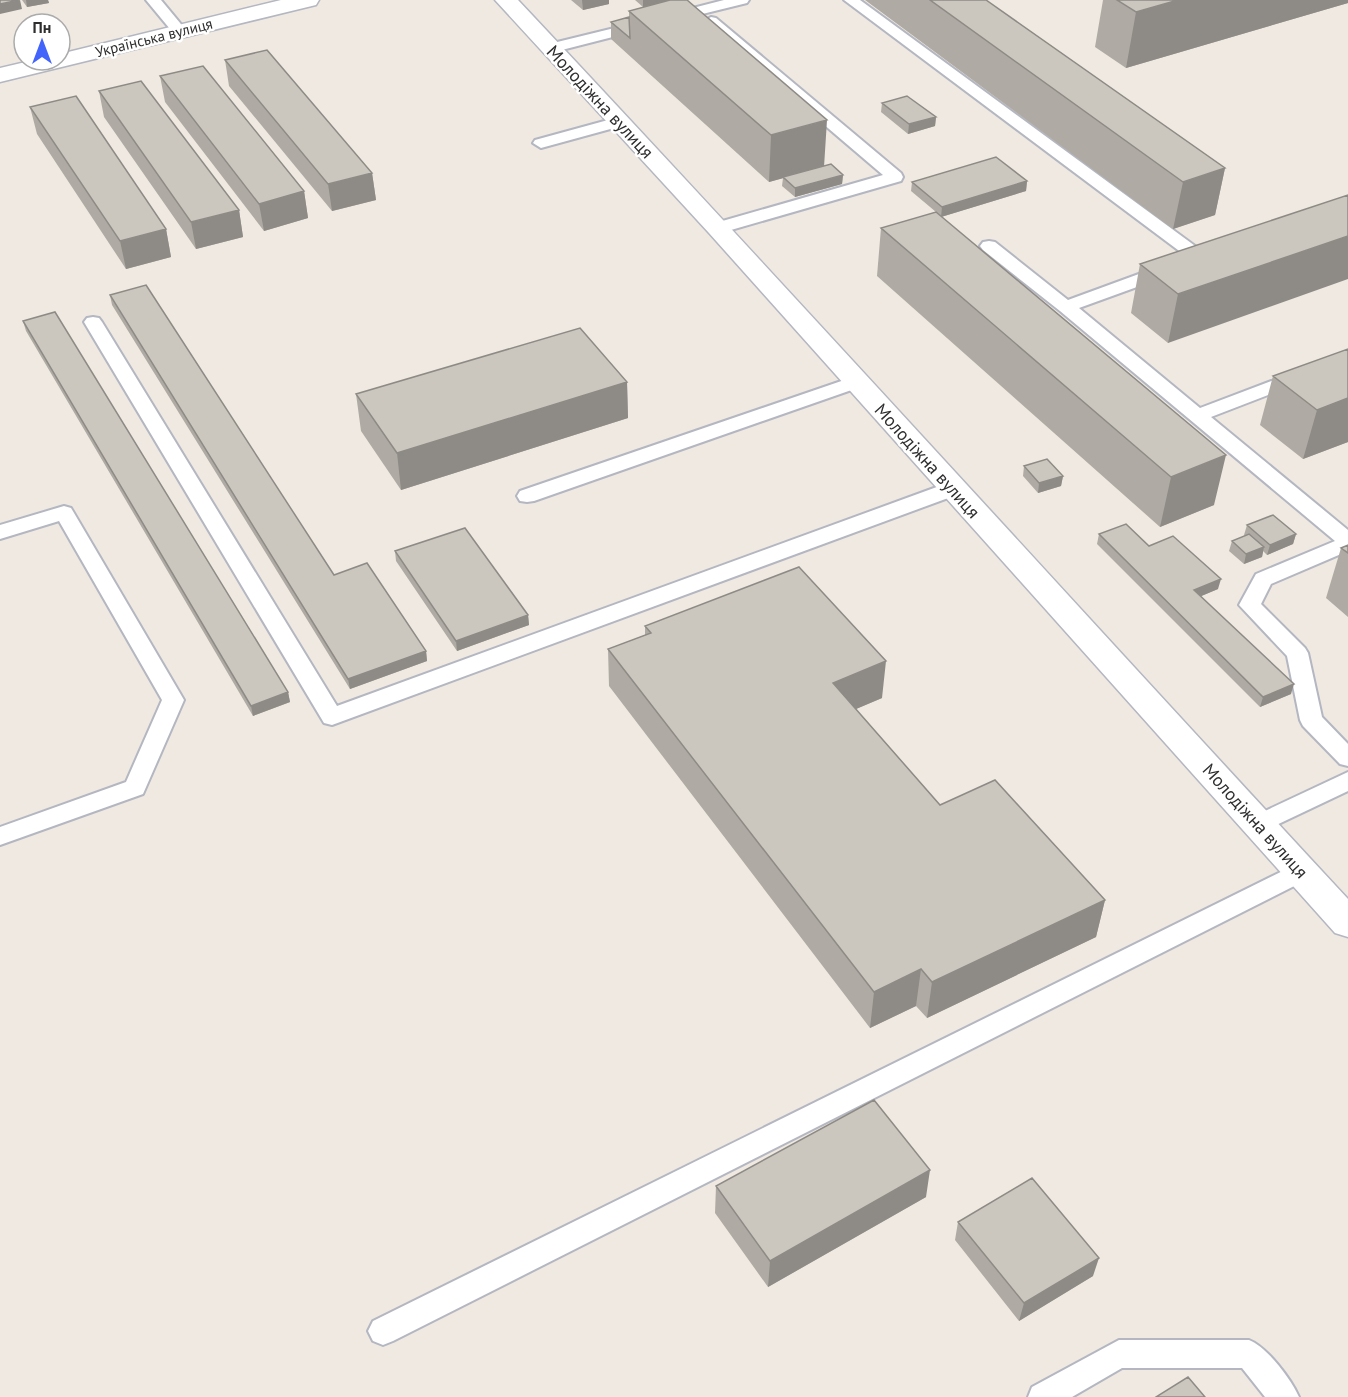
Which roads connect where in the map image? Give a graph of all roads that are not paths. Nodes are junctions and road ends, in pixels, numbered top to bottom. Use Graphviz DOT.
graph roads {
  1 [pos="153,0"];
  2 [pos="308,0"];
  3 [pos="506,0"];
  4 [pos="742,0"];
  5 [pos="851,0"];
  6 [pos="699,11"];
  7 [pos="676,16"];
  8 [pos="653,22"];
  9 [pos="180,32"];
  10 [pos="550,48"];
  11 [pos="0,75"];
  12 [pos="620,122"];
  13 [pos="541,143"];
  14 [pos="718,228"];
  15 [pos="989,246"];
  16 [pos="1231,248"];
  17 [pos="1200,258"];
  18 [pos="1066,307"];
  19 [pos="93,322"];
  20 [pos="1348,358"];
  21 [pos="856,382"];
  22 [pos="1196,416"];
  23 [pos="952,489"];
  24 [pos="527,496"];
  25 [pos="0,532"];
  26 [pos="1348,542"];
  27 [pos="1348,758"];
  28 [pos="1348,781"];
  29 [pos="1258,824"];
  30 [pos="0,836"];
  31 [pos="1301,872"];
  32 [pos="1348,924"];
  33 [pos="383,1330"];
  34 [pos="1043,1397"];
  35 [pos="1284,1397"];
  1 -- 9 [label="lane"];
  2 -- 9 [label="street, Українська вулиця"];
  3 -- 10 [label="street, Молодіжна вулиця"];
  4 -- 6 [label="lane"];
  5 -- 17 [label="lane"];
  6 -- 7 [label="lane"];
  6 -- 14 [label="lane"];
  8 -- 10 [label="lane"];
  9 -- 11 [label="street, Українська вулиця"];
  10 -- 12 [label="street, Молодіжна вулиця"];
  12 -- 13 [label="lane"];
  12 -- 14 [label="street, Молодіжна вулиця"];
  14 -- 21 [label="street, Молодіжна вулиця"];
  15 -- 18 [label="lane"];
  16 -- 17 [label="lane"];
  17 -- 18 [label="lane"];
  18 -- 22 [label="lane"];
  19 -- 23 [label="lane"];
  20 -- 22 [label="lane"];
  21 -- 23 [label="street, Молодіжна вулиця"];
  21 -- 24 [label="lane"];
  22 -- 26 [label="lane"];
  23 -- 29 [label="street, Молодіжна вулиця"];
  25 -- 30 [label="lane"];
  26 -- 27 [label="lane"];
  28 -- 29 [label="lane"];
  29 -- 31 [label="street, Молодіжна вулиця"];
  31 -- 32 [label="street, Молодіжна вулиця"];
  31 -- 33 [label="lane"];
  34 -- 35 [label="lane"];
}
